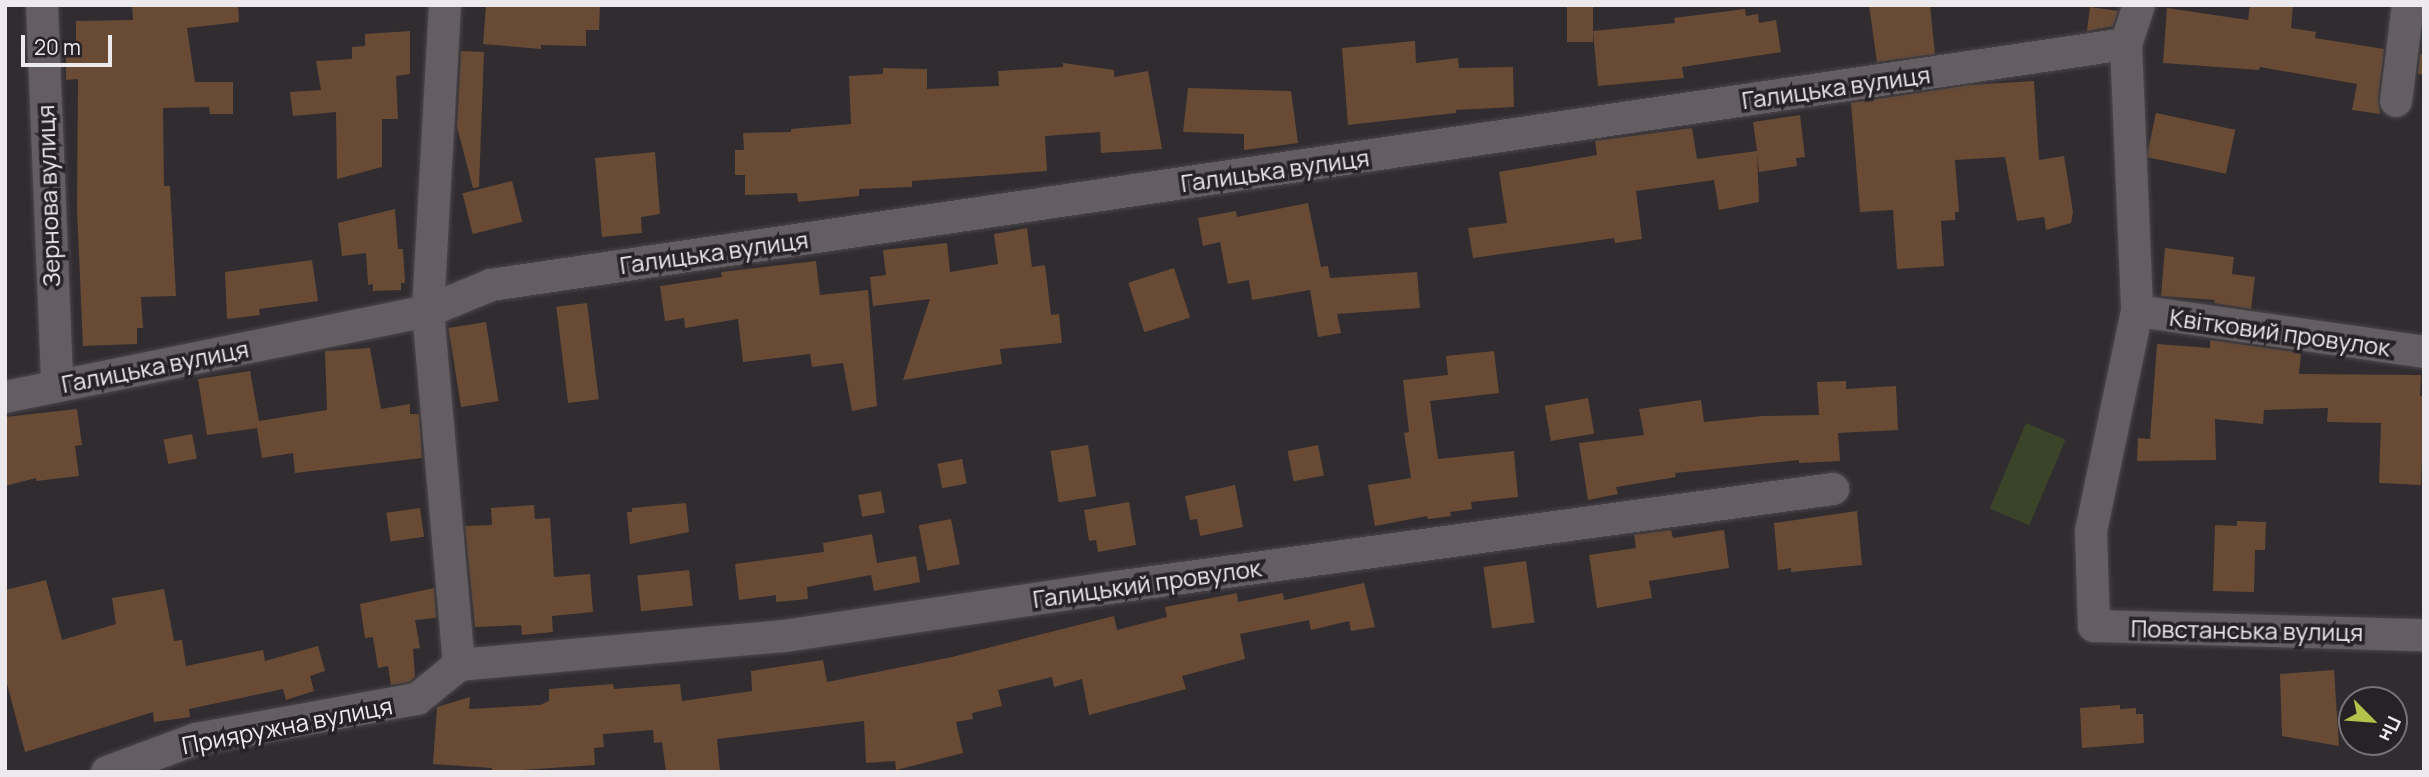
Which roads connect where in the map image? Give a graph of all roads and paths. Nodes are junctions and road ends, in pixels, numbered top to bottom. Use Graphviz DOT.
graph roads {
  1 [pos="42,5"];
  2 [pos="445,5"];
  3 [pos="2139,5"];
  4 [pos="2408,5"];
  5 [pos="2126,44"];
  6 [pos="2396,102"];
  7 [pos="428,311"];
  8 [pos="2137,311"];
  9 [pos="2424,352"];
  10 [pos="57,386"];
  11 [pos="5,397"];
  12 [pos="1833,489"];
  13 [pos="2424,635"];
  14 [pos="459,665"];
  15 [pos="107,772"];
  1 -- 10 [label="street, Зернова вулиця"];
  2 -- 7 [label="street"];
  3 -- 5 [label="street"];
  4 -- 6 [label="street"];
  5 -- 7 [label="street, Галицька вулиця"];
  5 -- 8 [label="street"];
  7 -- 10 [label="street, Галицька вулиця"];
  7 -- 14 [label="street"];
  8 -- 9 [label="street, Квітковий провулок"];
  8 -- 13 [label="street, Повстанська вулиця"];
  10 -- 11 [label="street, Галицька вулиця"];
  12 -- 14 [label="street, Галицький провулок"];
  14 -- 15 [label="street, Прияружна вулиця"];
}
